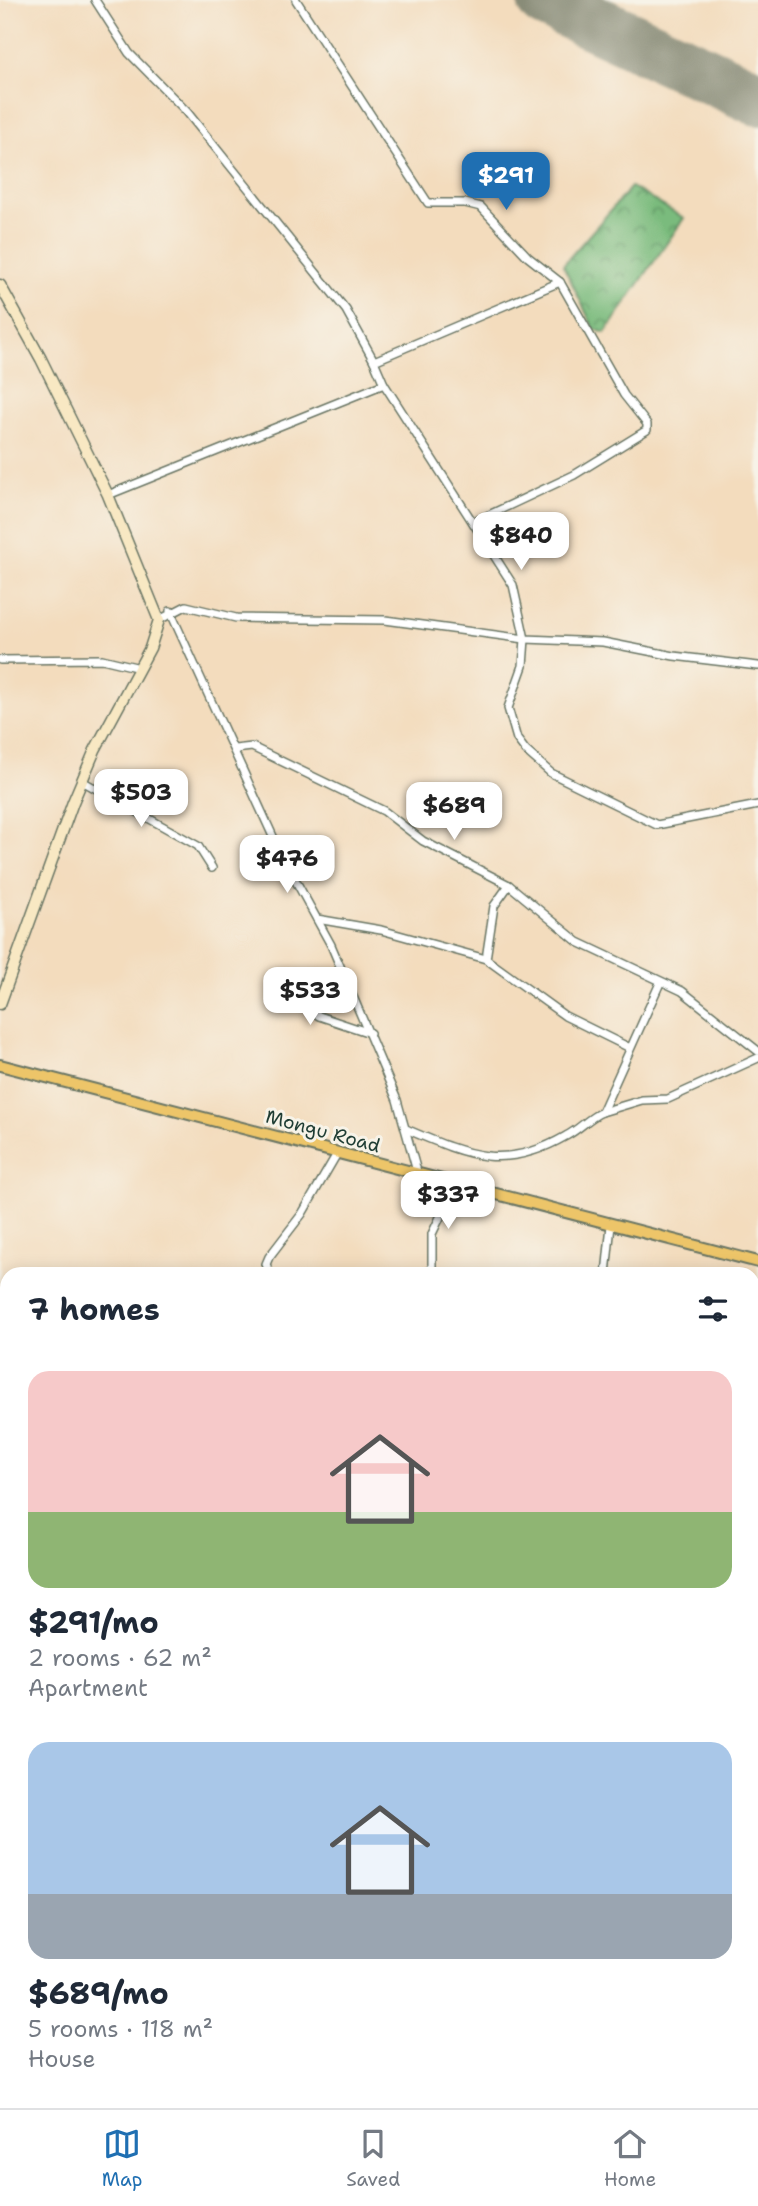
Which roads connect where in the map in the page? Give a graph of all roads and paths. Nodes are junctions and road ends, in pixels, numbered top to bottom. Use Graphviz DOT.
graph roads {
  1 [pos="95,0"];
  2 [pos="296,0"];
  3 [pos="560,282"];
  4 [pos="0,285"];
  5 [pos="374,360"];
  6 [pos="384,384"];
  7 [pos="108,495"];
  8 [pos="474,522"];
  9 [pos="170,611"];
  10 [pos="159,620"];
  11 [pos="525,639"];
  12 [pos="0,660"];
  13 [pos="758,666"];
  14 [pos="140,668"];
  15 [pos="235,750"];
  16 [pos="82,781"];
  17 [pos="758,805"];
  18 [pos="212,868"];
  19 [pos="509,885"];
  20 [pos="317,919"];
  21 [pos="486,959"];
  22 [pos="272,981"];
  23 [pos="660,983"];
  24 [pos="0,1004"];
  25 [pos="370,1033"];
  26 [pos="630,1048"];
  27 [pos="758,1051"];
  28 [pos="758,1058"];
  29 [pos="0,1065"];
  30 [pos="602,1112"];
  31 [pos="406,1129"];
  32 [pos="338,1152"];
  33 [pos="418,1175"];
  34 [pos="454,1185"];
  35 [pos="611,1225"];
  36 [pos="758,1262"];
  37 [pos="267,1267"];
  38 [pos="432,1267"];
  39 [pos="607,1267"];
  1 -- 5 [label="street"];
  2 -- 3 [label="street"];
  3 -- 5 [label="street"];
  3 -- 8 [label="street"];
  4 -- 7 [label="main road"];
  5 -- 6 [label="street"];
  6 -- 7 [label="street"];
  6 -- 8 [label="street"];
  7 -- 10 [label="main road"];
  8 -- 11 [label="street"];
  9 -- 10 [label="street"];
  9 -- 11 [label="street"];
  9 -- 15 [label="street"];
  10 -- 14 [label="main road"];
  11 -- 13 [label="street"];
  11 -- 17 [label="street"];
  12 -- 14 [label="street"];
  14 -- 16 [label="main road"];
  15 -- 19 [label="street"];
  15 -- 20 [label="street"];
  16 -- 18 [label="street"];
  16 -- 24 [label="main road"];
  19 -- 21 [label="street"];
  19 -- 23 [label="street"];
  20 -- 21 [label="street"];
  20 -- 25 [label="street"];
  21 -- 26 [label="street"];
  22 -- 25 [label="street"];
  23 -- 26 [label="street"];
  23 -- 27 [label="street"];
  25 -- 31 [label="street"];
  26 -- 30 [label="street"];
  28 -- 30 [label="street"];
  29 -- 32 [label="main road, Mongu Road"];
  30 -- 31 [label="street"];
  31 -- 33 [label="street"];
  32 -- 33 [label="main road, Mongu Road"];
  32 -- 37 [label="street"];
  33 -- 34 [label="main road, Mongu Road"];
  34 -- 35 [label="main road, Mongu Road"];
  34 -- 38 [label="street"];
  35 -- 36 [label="main road, Mongu Road"];
  35 -- 39 [label="street"];
}
